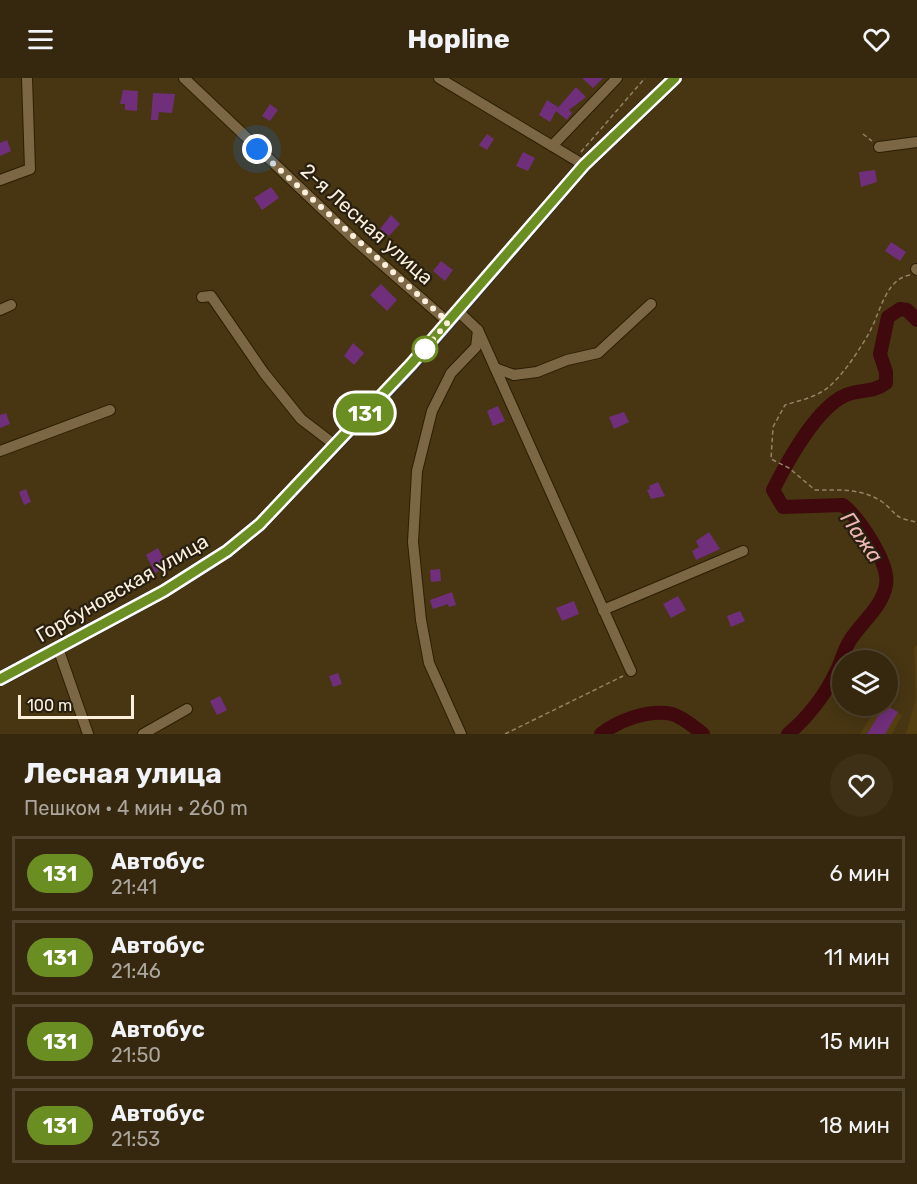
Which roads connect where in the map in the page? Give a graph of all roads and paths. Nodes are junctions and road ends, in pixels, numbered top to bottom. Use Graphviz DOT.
graph roads {
  1 [pos="27,78"];
  2 [pos="184,78"];
  3 [pos="439,78"];
  4 [pos="617,78"];
  5 [pos="645,78"];
  6 [pos="675,78"];
  7 [pos="863,134"];
  8 [pos="917,142"];
  9 [pos="552,146"];
  10 [pos="879,147"];
  11 [pos="579,162"];
  12 [pos="0,180"];
  13 [pos="916,271"];
  14 [pos="202,297"];
  15 [pos="651,304"];
  16 [pos="11,305"];
  17 [pos="0,310"];
  18 [pos="458,311"];
  19 [pos="448,322"];
  20 [pos="478,330"];
  21 [pos="495,368"];
  22 [pos="110,410"];
  23 [pos="335,445"];
  24 [pos="0,451"];
  25 [pos="917,522"];
  26 [pos="742,551"];
  27 [pos="603,610"];
  28 [pos="58,648"];
  29 [pos="631,671"];
  30 [pos="0,679"];
  31 [pos="187,709"];
  32 [pos="88,734"];
  33 [pos="143,734"];
  34 [pos="461,734"];
  35 [pos="505,734"];
  1 -- 12 [label="street"];
  2 -- 19 [label="street, 2-я Лесная улица"];
  3 -- 9 [label="street"];
  4 -- 9 [label="street"];
  5 -- 11 [label="path"];
  6 -- 11 [label="main road, Горбуновская улица"];
  7 -- 10 [label="path"];
  8 -- 10 [label="street"];
  9 -- 11 [label="street"];
  11 -- 18 [label="main road, Горбуновская улица"];
  13 -- 25 [label="path"];
  14 -- 23 [label="street"];
  15 -- 21 [label="street"];
  16 -- 17 [label="street"];
  18 -- 19 [label="main road, Горбуновская улица"];
  18 -- 20 [label="street"];
  19 -- 23 [label="main road, Горбуновская улица"];
  20 -- 21 [label="street"];
  20 -- 34 [label="street"];
  21 -- 27 [label="street"];
  22 -- 24 [label="street"];
  23 -- 28 [label="main road, Горбуновская улица"];
  26 -- 27 [label="street"];
  27 -- 29 [label="street"];
  28 -- 30 [label="main road, Горбуновская улица"];
  28 -- 32 [label="street"];
  29 -- 35 [label="path"];
  31 -- 33 [label="street"];
}
